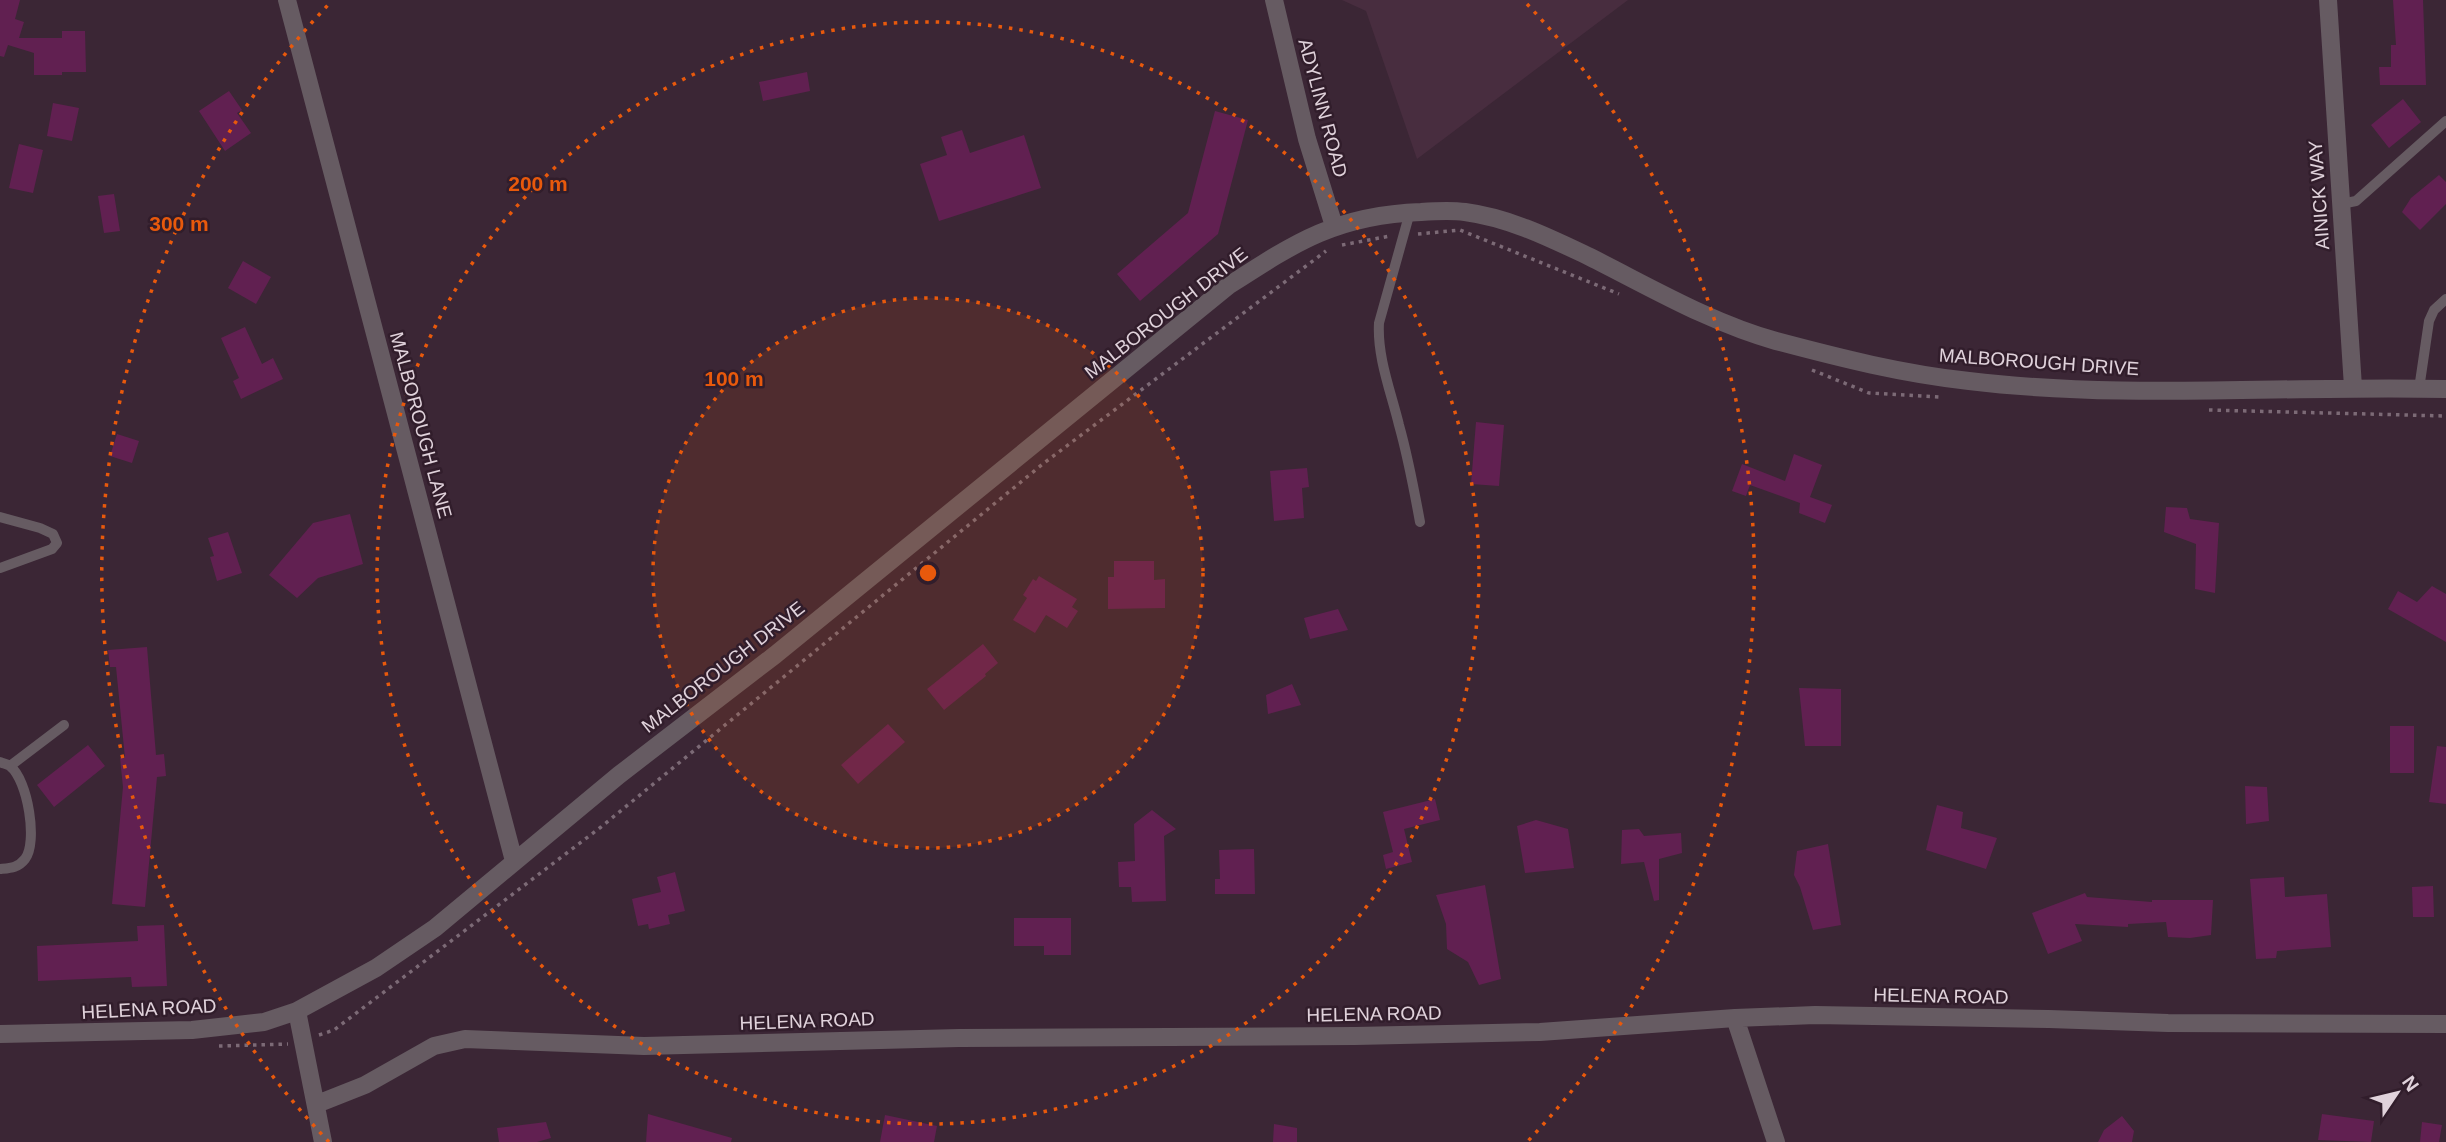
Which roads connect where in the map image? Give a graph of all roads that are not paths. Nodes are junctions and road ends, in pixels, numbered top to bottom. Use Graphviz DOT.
graph roads {
  1 [pos="286,0"];
  2 [pos="1274,0"];
  3 [pos="2328,0"];
  4 [pos="2446,121"];
  5 [pos="2341,204"];
  6 [pos="1410,212"];
  7 [pos="1334,226"];
  8 [pos="2446,299"];
  9 [pos="2353,387"];
  10 [pos="2419,389"];
  11 [pos="2446,389"];
  12 [pos="0,517"];
  13 [pos="1420,522"];
  14 [pos="0,568"];
  15 [pos="64,725"];
  16 [pos="5,764"];
  17 [pos="514,861"];
  18 [pos="0,869"];
  19 [pos="297,1011"];
  20 [pos="1735,1017"];
  21 [pos="2446,1024"];
  22 [pos="0,1034"];
  23 [pos="317,1104"];
  24 [pos="323,1142"];
  25 [pos="1776,1142"];
  1 -- 17 [label="street, MALBOROUGH LANE"];
  2 -- 7 [label="street, ADYLINN ROAD"];
  3 -- 5 [label="street, AINICK WAY"];
  4 -- 5 [label="lane"];
  5 -- 9 [label="street, AINICK WAY"];
  6 -- 7 [label="street, MALBOROUGH DRIVE"];
  6 -- 9 [label="street, MALBOROUGH DRIVE"];
  6 -- 13 [label="lane"];
  7 -- 17 [label="street, MALBOROUGH DRIVE"];
  8 -- 10 [label="lane"];
  9 -- 10 [label="street, MALBOROUGH DRIVE"];
  10 -- 11 [label="street, MALBOROUGH DRIVE"];
  12 -- 14 [label="lane"];
  15 -- 16 [label="lane"];
  16 -- 18 [label="lane"];
  17 -- 19 [label="street, MALBOROUGH DRIVE"];
  19 -- 22 [label="street, HELENA ROAD"];
  19 -- 23 [label="street"];
  20 -- 21 [label="street, HELENA ROAD"];
  20 -- 23 [label="street, HELENA ROAD"];
  20 -- 25 [label="street"];
  23 -- 24 [label="street"];
}
